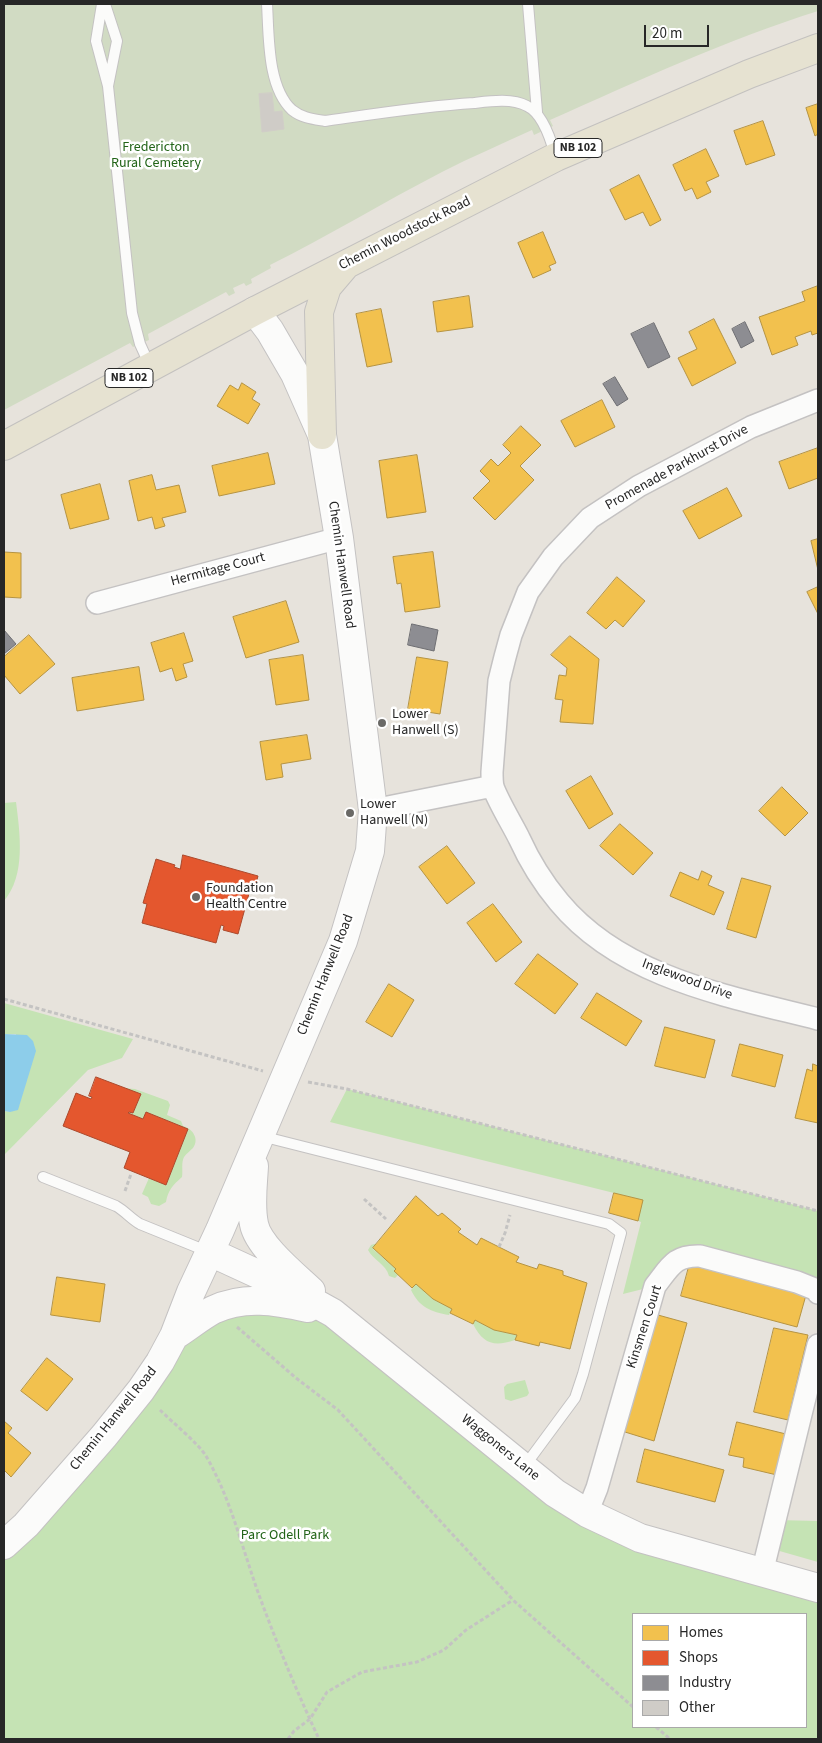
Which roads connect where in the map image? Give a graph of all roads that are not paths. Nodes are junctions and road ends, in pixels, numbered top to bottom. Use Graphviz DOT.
graph roads {
  1 [pos="103,4"];
  2 [pos="267,4"];
  3 [pos="528,4"];
  4 [pos="818,48"];
  5 [pos="108,86"];
  6 [pos="535,91"];
  7 [pos="517,102"];
  8 [pos="537,112"];
  9 [pos="556,157"];
  10 [pos="346,264"];
  11 [pos="255,311"];
  12 [pos="150,367"];
  13 [pos="818,400"];
  14 [pos="322,435"];
  15 [pos="4,446"];
  16 [pos="339,538"];
  17 [pos="97,603"];
  18 [pos="493,786"];
  19 [pos="373,810"];
  20 [pos="817,1015"];
  21 [pos="258,1141"];
  22 [pos="43,1177"];
  23 [pos="210,1252"];
  24 [pos="818,1293"];
  25 [pos="333,1313"];
  26 [pos="174,1336"];
  27 [pos="818,1345"];
  28 [pos="524,1467"];
  29 [pos="587,1513"];
  30 [pos="4,1546"];
  31 [pos="762,1573"];
  32 [pos="818,1588"];
  1 -- 5 [label="lane"];
  1 -- 5 [label="lane"];
  2 -- 7 [label="lane"];
  3 -- 6 [label="lane"];
  4 -- 9 [label="main road, Chemin Woodstock Road / NB 102"];
  5 -- 12 [label="lane"];
  6 -- 7 [label="lane"];
  6 -- 8 [label="lane"];
  7 -- 8 [label="lane"];
  8 -- 9 [label="lane"];
  9 -- 10 [label="main road, Chemin Woodstock Road / NB 102"];
  10 -- 11 [label="main road, Chemin Woodstock Road / NB 102"];
  10 -- 14 [label="main road"];
  11 -- 12 [label="main road, Chemin Woodstock Road / NB 102"];
  11 -- 14 [label="main road, Chemin Hanwell Road"];
  12 -- 15 [label="main road, Chemin Woodstock Road / NB 102"];
  13 -- 18 [label="street, Promenade Parkhurst Drive"];
  14 -- 16 [label="main road, Chemin Hanwell Road"];
  16 -- 17 [label="street, Hermitage Court"];
  16 -- 19 [label="main road, Chemin Hanwell Road"];
  18 -- 19 [label="street"];
  18 -- 20 [label="street, Inglewood Drive"];
  19 -- 21 [label="main road, Chemin Hanwell Road"];
  21 -- 23 [label="main road, Chemin Hanwell Road"];
  21 -- 25 [label="main road"];
  21 -- 28 [label="lane"];
  22 -- 23 [label="lane"];
  23 -- 25 [label="main road, Waggoners Lane"];
  23 -- 26 [label="main road, Chemin Hanwell Road"];
  24 -- 29 [label="street, Kinsmen Court"];
  25 -- 26 [label="main road"];
  25 -- 28 [label="main road, Waggoners Lane"];
  26 -- 30 [label="main road, Chemin Hanwell Road"];
  27 -- 31 [label="street"];
  28 -- 29 [label="main road, Waggoners Lane"];
  29 -- 31 [label="main road, Waggoners Lane"];
  31 -- 32 [label="main road, Waggoners Lane"];
}
